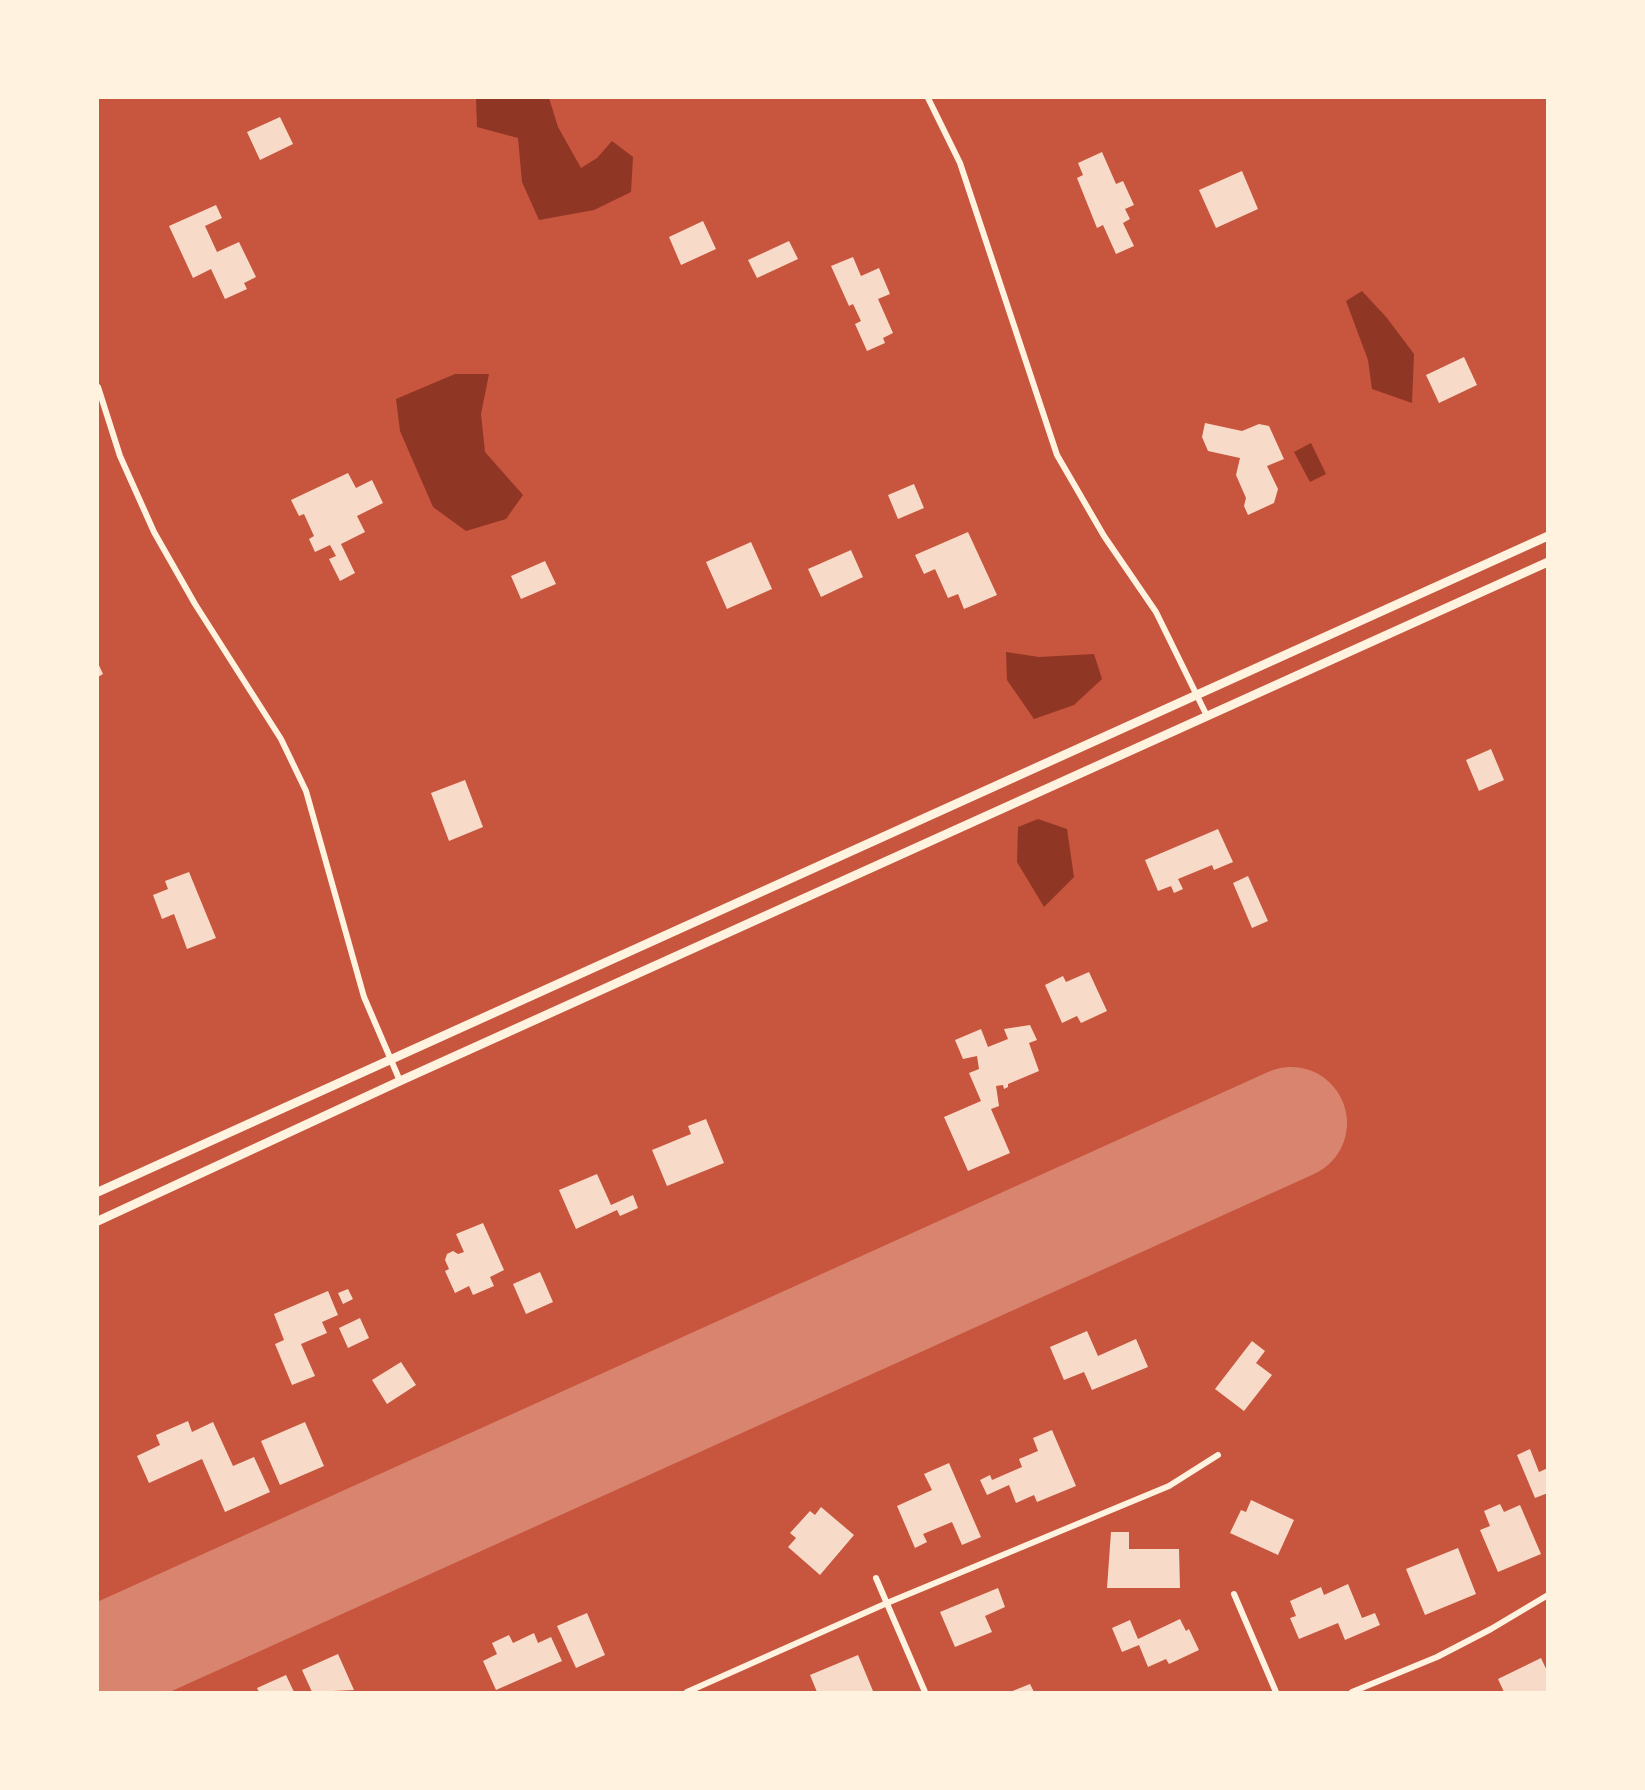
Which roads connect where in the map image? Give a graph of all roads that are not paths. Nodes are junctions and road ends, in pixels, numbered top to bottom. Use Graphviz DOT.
graph roads {
  1 [pos="928,98"];
  2 [pos="98,387"];
  3 [pos="1548,536"];
  4 [pos="1548,562"];
  5 [pos="1198,694"];
  6 [pos="1207,716"];
  7 [pos="389,1058"];
  8 [pos="400,1081"];
  9 [pos="98,1192"];
  10 [pos="98,1221"];
  11 [pos="1218,1455"];
  12 [pos="876,1578"];
  13 [pos="1234,1594"];
  14 [pos="1548,1595"];
  15 [pos="887,1603"];
  16 [pos="687,1692"];
  17 [pos="925,1692"];
  18 [pos="1276,1692"];
  19 [pos="1352,1692"];
  1 -- 5 [label="street"];
  2 -- 7 [label="street"];
  3 -- 5 [label="street"];
  4 -- 6 [label="street"];
  5 -- 6 [label="street"];
  5 -- 7 [label="street"];
  6 -- 8 [label="street"];
  7 -- 8 [label="street"];
  7 -- 9 [label="street"];
  8 -- 10 [label="street"];
  11 -- 15 [label="street"];
  12 -- 15 [label="street"];
  13 -- 18 [label="street"];
  14 -- 19 [label="street"];
  15 -- 16 [label="street"];
  15 -- 17 [label="street"];
}
